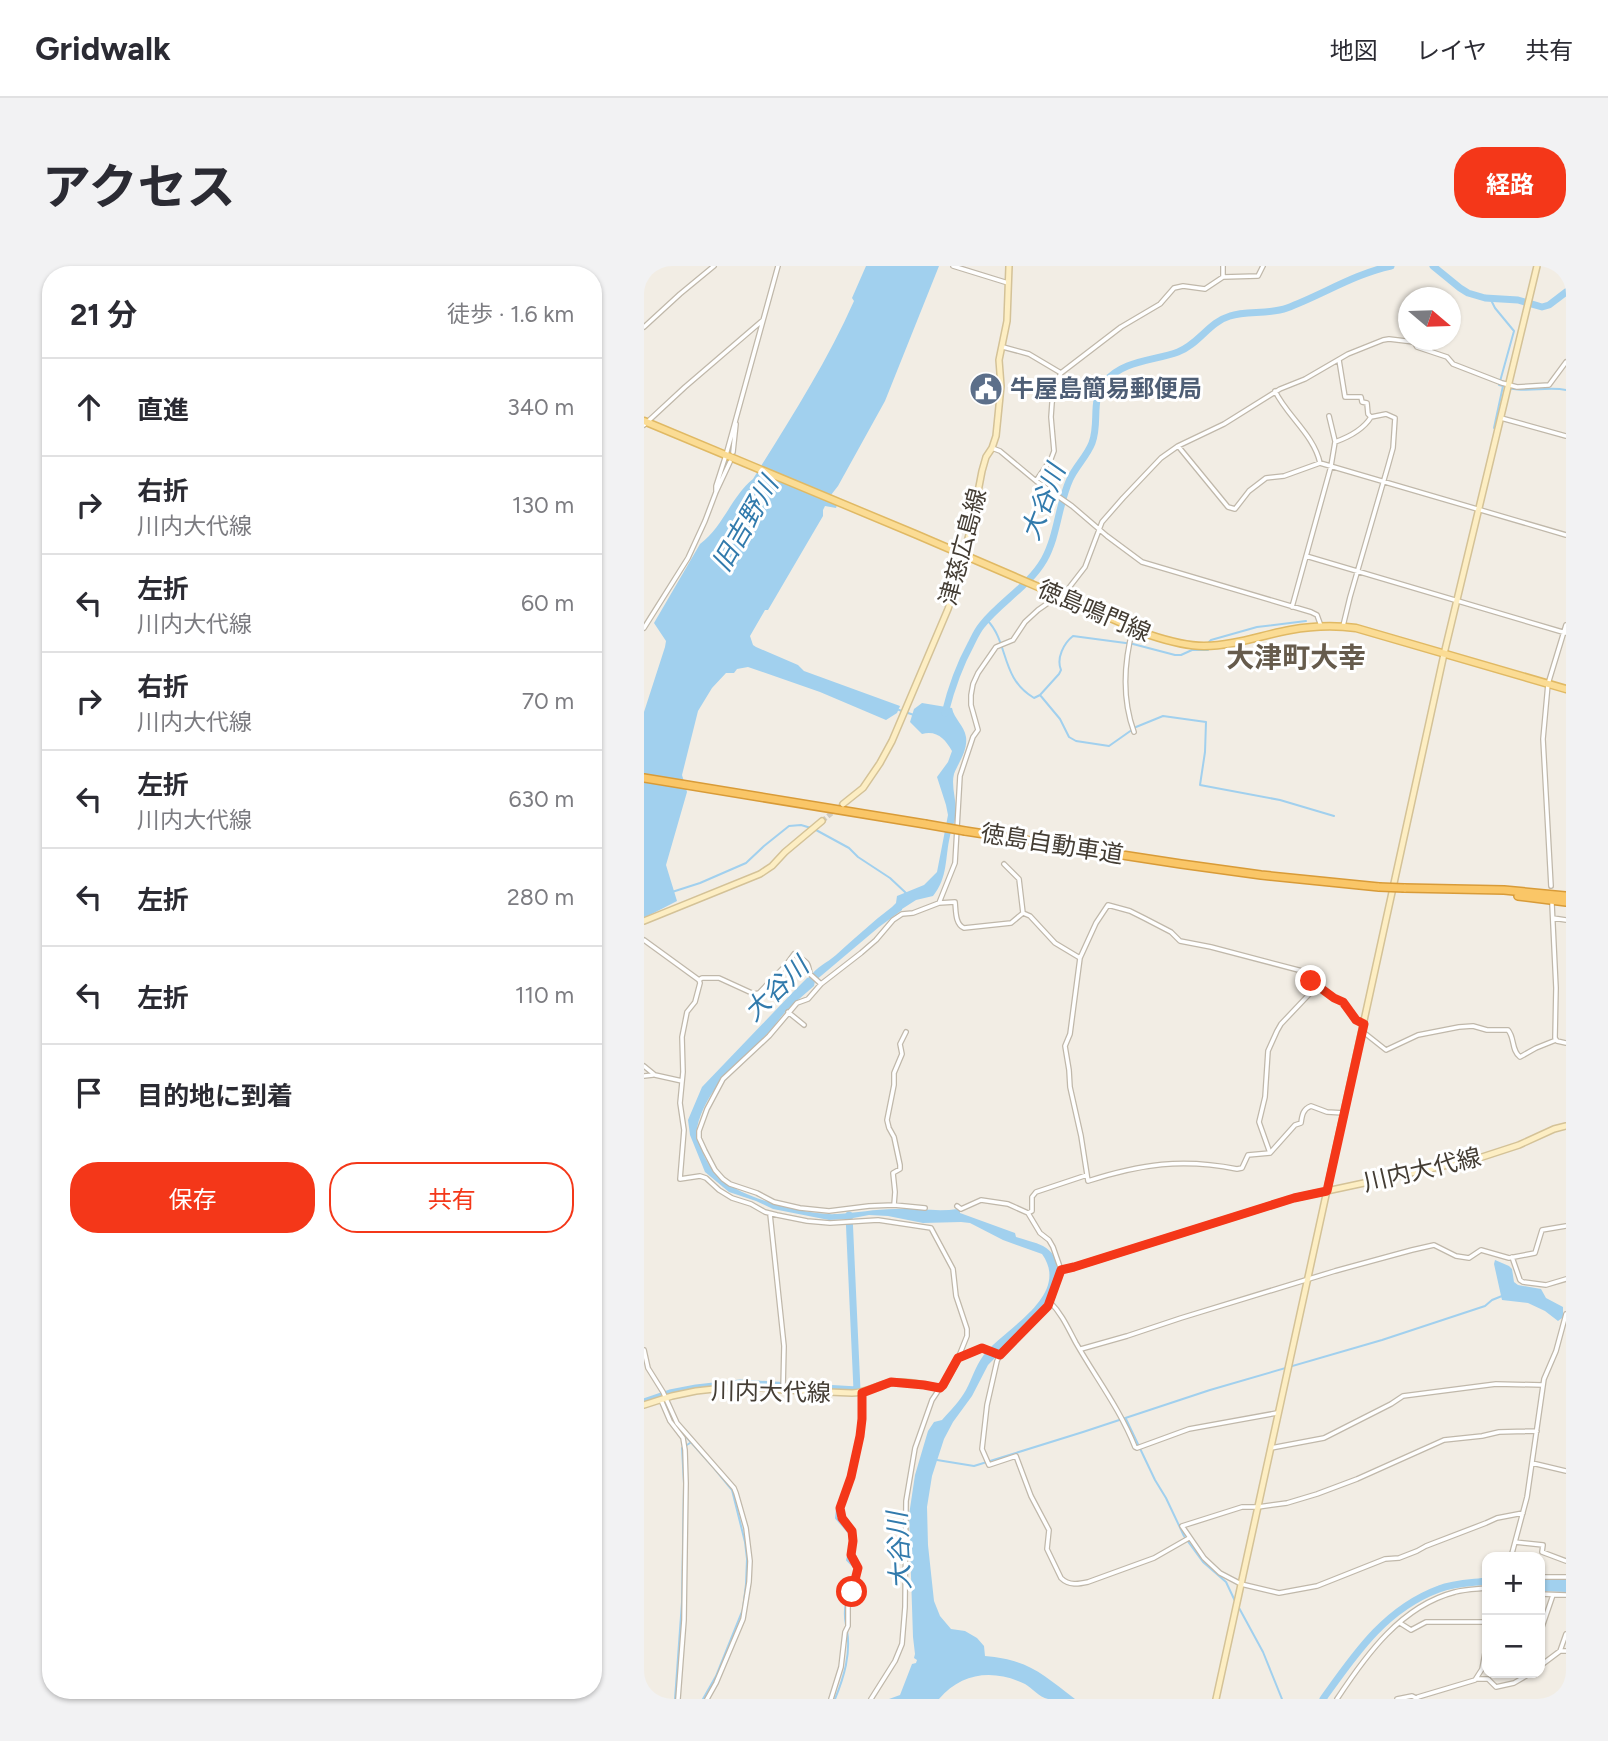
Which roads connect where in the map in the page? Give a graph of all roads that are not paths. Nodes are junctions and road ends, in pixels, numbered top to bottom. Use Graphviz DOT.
graph roads {
  1 [pos="714,266"];
  2 [pos="778,266"];
  3 [pos="953,266"];
  4 [pos="1009,266"];
  5 [pos="1223,266"];
  6 [pos="1263,266"];
  7 [pos="1537,266"];
  8 [pos="1223,277"];
  9 [pos="1009,283"];
  10 [pos="763,320"];
  11 [pos="644,327"];
  12 [pos="1002,347"];
  13 [pos="1339,360"];
  14 [pos="1566,362"];
  15 [pos="1060,373"];
  16 [pos="1505,385"];
  17 [pos="1275,391"];
  18 [pos="1329,416"];
  19 [pos="1371,416"];
  20 [pos="1501,418"];
  21 [pos="645,423"];
  22 [pos="1566,436"];
  23 [pos="1335,442"];
  24 [pos="1178,446"];
  25 [pos="992,448"];
  26 [pos="730,456"];
  27 [pos="1320,463"];
  28 [pos="1331,466"];
  29 [pos="1036,481"];
  30 [pos="1383,481"];
  31 [pos="1479,509"];
  32 [pos="1098,529"];
  33 [pos="1566,535"];
  34 [pos="964,556"];
  35 [pos="1306,556"];
  36 [pos="1358,571"];
  37 [pos="1059,597"];
  38 [pos="1457,600"];
  39 [pos="1292,607"];
  40 [pos="644,616"];
  41 [pos="648,622"];
  42 [pos="1566,625"];
  43 [pos="1321,626"];
  44 [pos="1343,626"];
  45 [pos="644,628"];
  46 [pos="1133,628"];
  47 [pos="1565,632"];
  48 [pos="1444,654"];
  49 [pos="1548,684"];
  50 [pos="1566,689"];
  51 [pos="1133,730"];
  52 [pos="644,778"];
  53 [pos="843,804"];
  54 [pos="822,821"];
  55 [pos="1004,864"];
  56 [pos="1551,886"];
  57 [pos="1462,890"];
  58 [pos="1566,896"];
  59 [pos="1566,902"];
  60 [pos="939,903"];
  61 [pos="1552,904"];
  62 [pos="1023,913"];
  63 [pos="1553,918"];
  64 [pos="1566,920"];
  65 [pos="644,921"];
  66 [pos="644,940"];
  67 [pos="1080,958"];
  68 [pos="699,980"];
  69 [pos="819,982"];
  70 [pos="1317,986"];
  71 [pos="788,1012"];
  72 [pos="804,1025"];
  73 [pos="1363,1028"];
  74 [pos="906,1032"];
  75 [pos="1556,1040"];
  76 [pos="1566,1043"];
  77 [pos="644,1066"];
  78 [pos="655,1075"];
  79 [pos="644,1076"];
  80 [pos="682,1081"];
  81 [pos="1344,1113"];
  82 [pos="1566,1126"];
  83 [pos="1270,1153"];
  84 [pos="1087,1175"];
  85 [pos="1327,1191"];
  86 [pos="894,1205"];
  87 [pos="957,1206"];
  88 [pos="925,1208"];
  89 [pos="1028,1213"];
  90 [pos="770,1214"];
  91 [pos="1566,1226"];
  92 [pos="1512,1257"];
  93 [pos="1061,1269"];
  94 [pos="1308,1279"];
  95 [pos="1566,1279"];
  96 [pos="1049,1302"];
  97 [pos="1566,1314"];
  98 [pos="1081,1349"];
  99 [pos="644,1350"];
  100 [pos="999,1355"];
  101 [pos="958,1358"];
  102 [pos="1542,1385"];
  103 [pos="940,1388"];
  104 [pos="783,1390"];
  105 [pos="862,1393"];
  106 [pos="663,1398"];
  107 [pos="644,1405"];
  108 [pos="1279,1413"];
  109 [pos="1537,1431"];
  110 [pos="1271,1448"];
  111 [pos="1532,1463"];
  112 [pos="1566,1471"];
  113 [pos="1258,1507"];
  114 [pos="1523,1513"];
  115 [pos="1189,1538"];
  116 [pos="1515,1542"];
  117 [pos="1512,1552"];
  118 [pos="1566,1561"];
  119 [pos="1545,1577"];
  120 [pos="1566,1577"];
  121 [pos="1241,1584"];
  122 [pos="1482,1589"];
  123 [pos="1545,1594"];
  124 [pos="1553,1595"];
  125 [pos="1566,1595"];
  126 [pos="1545,1618"];
  127 [pos="1482,1622"];
  128 [pos="1400,1623"];
  129 [pos="1566,1634"];
  130 [pos="1563,1651"];
  131 [pos="1545,1663"];
  132 [pos="1482,1669"];
  133 [pos="1522,1678"];
  134 [pos="1477,1679"];
  135 [pos="678,1699"];
  136 [pos="707,1699"];
  137 [pos="831,1699"];
  138 [pos="871,1699"];
  139 [pos="1216,1699"];
  140 [pos="1337,1699"];
  141 [pos="1397,1699"];
  142 [pos="1416,1699"];
  1 -- 11 [label="street"];
  2 -- 10 [label="street"];
  3 -- 9 [label="street"];
  4 -- 9 [label="main road, 津慈広島線"];
  5 -- 8 [label="street"];
  6 -- 8 [label="street"];
  7 -- 16 [label="main road"];
  8 -- 15 [label="street"];
  9 -- 12 [label="main road, 津慈広島線"];
  10 -- 21 [label="street"];
  10 -- 26 [label="street"];
  12 -- 15 [label="street"];
  12 -- 25 [label="main road, 津慈広島線"];
  13 -- 16 [label="street"];
  13 -- 17 [label="street"];
  13 -- 19 [label="street"];
  14 -- 16 [label="street"];
  15 -- 29 [label="street"];
  16 -- 20 [label="main road"];
  17 -- 24 [label="street"];
  17 -- 27 [label="street"];
  18 -- 23 [label="street"];
  19 -- 23 [label="street"];
  19 -- 30 [label="street"];
  20 -- 22 [label="street"];
  20 -- 31 [label="main road"];
  21 -- 26 [label="main road, 徳島鳴門線"];
  23 -- 28 [label="street"];
  24 -- 27 [label="street"];
  24 -- 32 [label="street"];
  25 -- 29 [label="street"];
  25 -- 34 [label="main road, 津慈広島線"];
  26 -- 34 [label="main road, 徳島鳴門線"];
  26 -- 41 [label="street"];
  27 -- 28 [label="street"];
  28 -- 30 [label="street"];
  28 -- 35 [label="street"];
  29 -- 32 [label="street"];
  30 -- 31 [label="street"];
  30 -- 36 [label="street"];
  31 -- 33 [label="street"];
  31 -- 38 [label="main road"];
  32 -- 37 [label="street"];
  32 -- 39 [label="street"];
  34 -- 37 [label="main road, 徳島鳴門線"];
  34 -- 53 [label="main road, 津慈広島線"];
  35 -- 36 [label="street"];
  35 -- 39 [label="street"];
  36 -- 38 [label="street"];
  36 -- 44 [label="street"];
  37 -- 46 [label="main road, 徳島鳴門線"];
  37 -- 60 [label="street"];
  38 -- 47 [label="street"];
  38 -- 48 [label="main road"];
  39 -- 43 [label="street"];
  40 -- 41 [label="street"];
  41 -- 45 [label="street"];
  42 -- 47 [label="street"];
  43 -- 44 [label="main road, 徳島鳴門線"];
  43 -- 46 [label="main road, 徳島鳴門線"];
  44 -- 48 [label="main road, 徳島鳴門線"];
  46 -- 51 [label="street"];
  47 -- 49 [label="street"];
  48 -- 49 [label="main road, 徳島鳴門線"];
  48 -- 73 [label="main road"];
  49 -- 50 [label="main road, 徳島鳴門線"];
  49 -- 56 [label="street"];
  52 -- 57 [label="highway, 徳島自動車道, bridge"];
  54 -- 65 [label="main road"];
  55 -- 62 [label="street"];
  57 -- 58 [label="highway, 徳島自動車道"];
  57 -- 59 [label="highway, 徳島自動車道"];
  60 -- 62 [label="street"];
  60 -- 69 [label="street"];
  61 -- 63 [label="street"];
  62 -- 67 [label="street"];
  63 -- 64 [label="street"];
  63 -- 75 [label="street"];
  66 -- 68 [label="street"];
  67 -- 70 [label="street"];
  67 -- 84 [label="street"];
  68 -- 69 [label="street"];
  68 -- 80 [label="street"];
  69 -- 71 [label="street"];
  70 -- 73 [label="street"];
  70 -- 83 [label="street"];
  71 -- 72 [label="street"];
  71 -- 86 [label="street"];
  73 -- 75 [label="street"];
  73 -- 81 [label="main road"];
  74 -- 86 [label="street"];
  75 -- 76 [label="street"];
  77 -- 78 [label="street"];
  78 -- 79 [label="street"];
  78 -- 80 [label="street"];
  80 -- 90 [label="street"];
  81 -- 83 [label="street"];
  81 -- 85 [label="main road"];
  82 -- 85 [label="main road, 川内大代線"];
  83 -- 84 [label="street"];
  84 -- 89 [label="street"];
  85 -- 93 [label="main road, 川内大代線"];
  85 -- 94 [label="main road"];
  86 -- 88 [label="street"];
  87 -- 89 [label="street"];
  89 -- 93 [label="street"];
  90 -- 101 [label="street"];
  90 -- 104 [label="street"];
  91 -- 92 [label="street"];
  92 -- 94 [label="street"];
  92 -- 95 [label="street"];
  93 -- 96 [label="main road"];
  94 -- 98 [label="street"];
  94 -- 108 [label="main road"];
  96 -- 98 [label="street"];
  96 -- 100 [label="main road"];
  97 -- 102 [label="street"];
  98 -- 108 [label="street"];
  99 -- 106 [label="street"];
  100 -- 101 [label="main road"];
  100 -- 115 [label="street"];
  101 -- 103 [label="main road"];
  102 -- 109 [label="street"];
  102 -- 110 [label="street"];
  103 -- 105 [label="main road, 川内大代線"];
  103 -- 138 [label="street"];
  104 -- 105 [label="main road, 川内大代線"];
  104 -- 106 [label="main road, 川内大代線"];
  105 -- 137 [label="street"];
  106 -- 107 [label="main road, 川内大代線"];
  106 -- 135 [label="street"];
  106 -- 136 [label="street"];
  108 -- 110 [label="main road"];
  109 -- 111 [label="street"];
  109 -- 113 [label="street"];
  110 -- 113 [label="main road"];
  111 -- 112 [label="street"];
  111 -- 114 [label="street"];
  113 -- 115 [label="street"];
  113 -- 121 [label="main road"];
  114 -- 116 [label="street"];
  114 -- 121 [label="street"];
  115 -- 121 [label="street"];
  116 -- 117 [label="street"];
  116 -- 118 [label="street"];
  119 -- 120 [label="street"];
  121 -- 139 [label="main road"];
  122 -- 128 [label="street"];
  123 -- 124 [label="street"];
  124 -- 125 [label="street"];
  124 -- 126 [label="street"];
  127 -- 128 [label="street"];
  128 -- 140 [label="street"];
  129 -- 130 [label="street"];
  130 -- 131 [label="street"];
  132 -- 134 [label="street"];
  133 -- 134 [label="street"];
  134 -- 142 [label="street"];
  141 -- 142 [label="street"];
}
